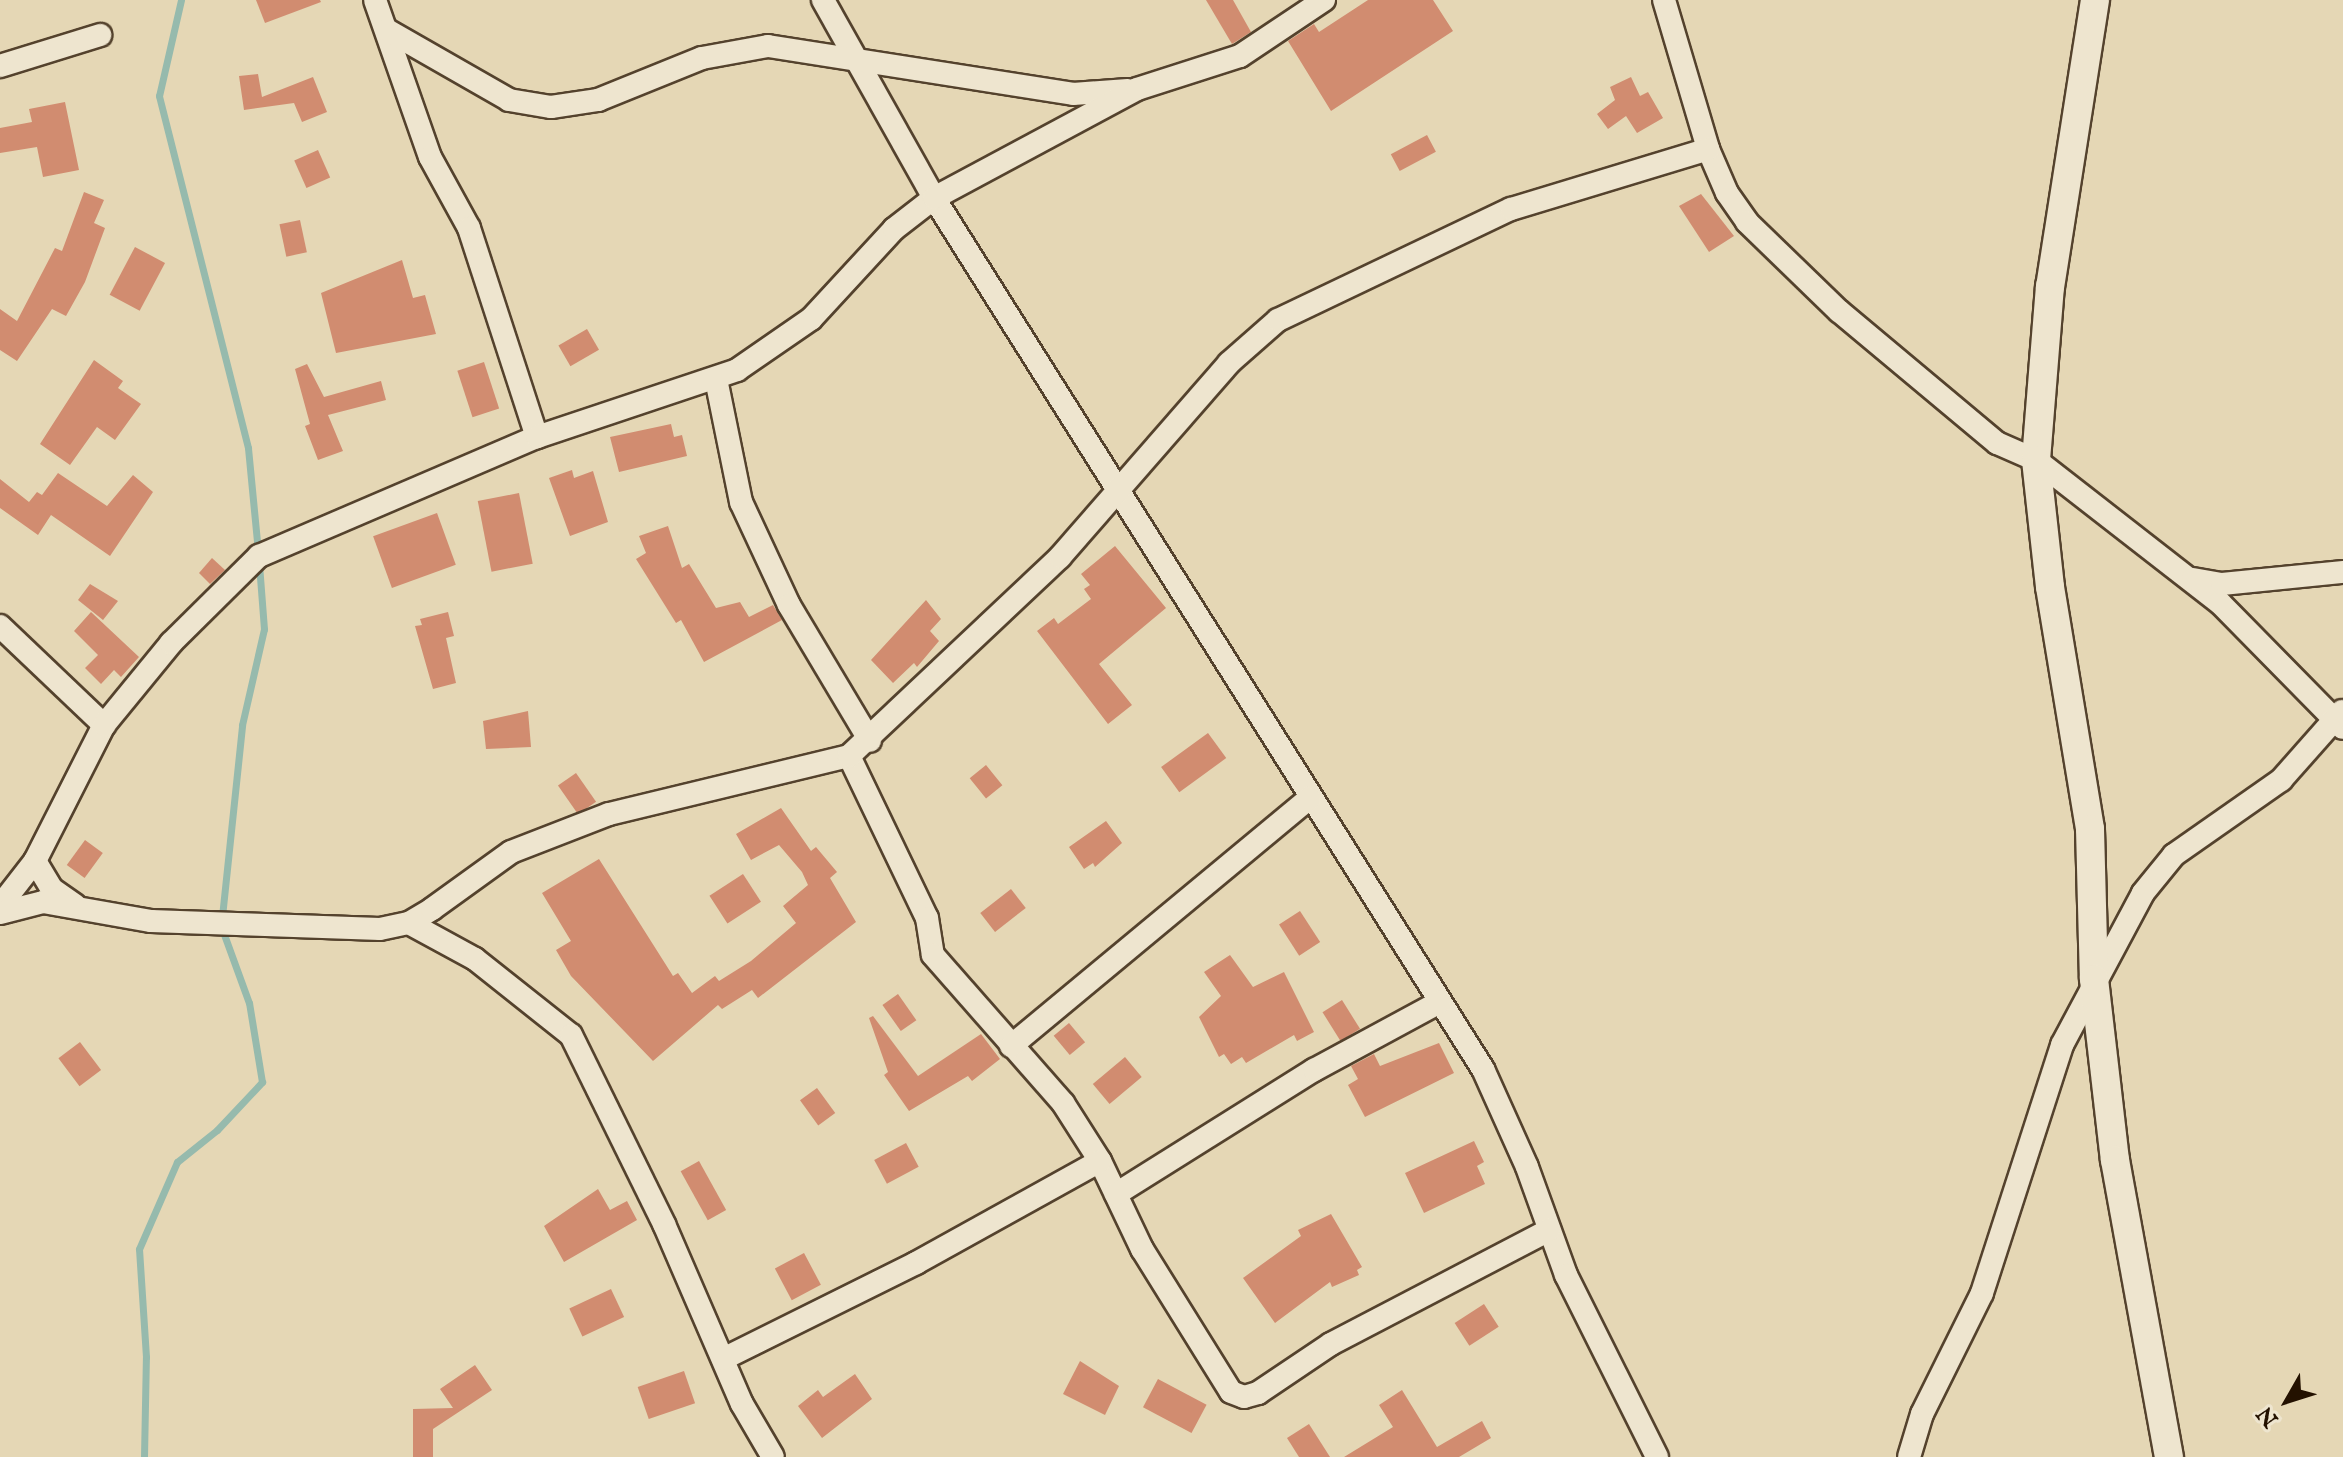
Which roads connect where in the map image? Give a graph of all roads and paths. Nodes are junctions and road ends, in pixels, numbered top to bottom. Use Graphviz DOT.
graph roads {
  1 [pos="375,0"];
  2 [pos="823,0"];
  3 [pos="1324,0"];
  4 [pos="1664,0"];
  5 [pos="2095,0"];
  6 [pos="387,30"];
  7 [pos="100,35"];
  8 [pos="854,62"];
  9 [pos="0,66"];
  10 [pos="1137,89"];
  11 [pos="1708,149"];
  12 [pos="934,198"];
  13 [pos="716,379"];
  14 [pos="537,437"];
  15 [pos="2036,460"];
  16 [pos="1118,486"];
  17 [pos="2343,572"];
  18 [pos="2190,578"];
  19 [pos="0,626"];
  20 [pos="2340,720"];
  21 [pos="104,725"];
  22 [pos="870,741"];
  23 [pos="849,756"];
  24 [pos="1310,798"];
  25 [pos="35,861"];
  26 [pos="0,906"];
  27 [pos="79,907"];
  28 [pos="0,913"];
  29 [pos="409,923"];
  30 [pos="2094,979"];
  31 [pos="1440,1002"];
  32 [pos="1011,1046"];
  33 [pos="1100,1161"];
  34 [pos="1116,1194"];
  35 [pos="1549,1230"];
  36 [pos="723,1359"];
  37 [pos="773,1457"];
  38 [pos="1657,1457"];
  39 [pos="1909,1457"];
  40 [pos="2169,1457"];
  1 -- 6 [label="street"];
  2 -- 8 [label="street"];
  3 -- 10 [label="street"];
  4 -- 11 [label="street"];
  5 -- 15 [label="street"];
  6 -- 8 [label="street"];
  6 -- 14 [label="street"];
  7 -- 9 [label="street"];
  8 -- 10 [label="street"];
  8 -- 12 [label="street"];
  10 -- 12 [label="street"];
  11 -- 15 [label="street"];
  11 -- 16 [label="street"];
  12 -- 13 [label="street"];
  12 -- 16 [label="street"];
  13 -- 14 [label="street"];
  13 -- 22 [label="street"];
  14 -- 21 [label="street"];
  15 -- 18 [label="street"];
  15 -- 30 [label="street"];
  16 -- 22 [label="street"];
  16 -- 24 [label="street"];
  17 -- 18 [label="street"];
  18 -- 20 [label="street"];
  19 -- 21 [label="street"];
  20 -- 30 [label="street"];
  21 -- 25 [label="street"];
  22 -- 23 [label="street"];
  23 -- 29 [label="street"];
  23 -- 32 [label="street"];
  24 -- 31 [label="street"];
  24 -- 32 [label="street"];
  25 -- 26 [label="street"];
  25 -- 27 [label="street"];
  27 -- 28 [label="street"];
  27 -- 29 [label="street"];
  29 -- 36 [label="street"];
  30 -- 39 [label="street"];
  30 -- 40 [label="street"];
  31 -- 34 [label="street"];
  31 -- 35 [label="street"];
  32 -- 33 [label="street"];
  33 -- 34 [label="street"];
  33 -- 36 [label="street"];
  34 -- 35 [label="street"];
  35 -- 38 [label="street"];
  36 -- 37 [label="street"];
}
